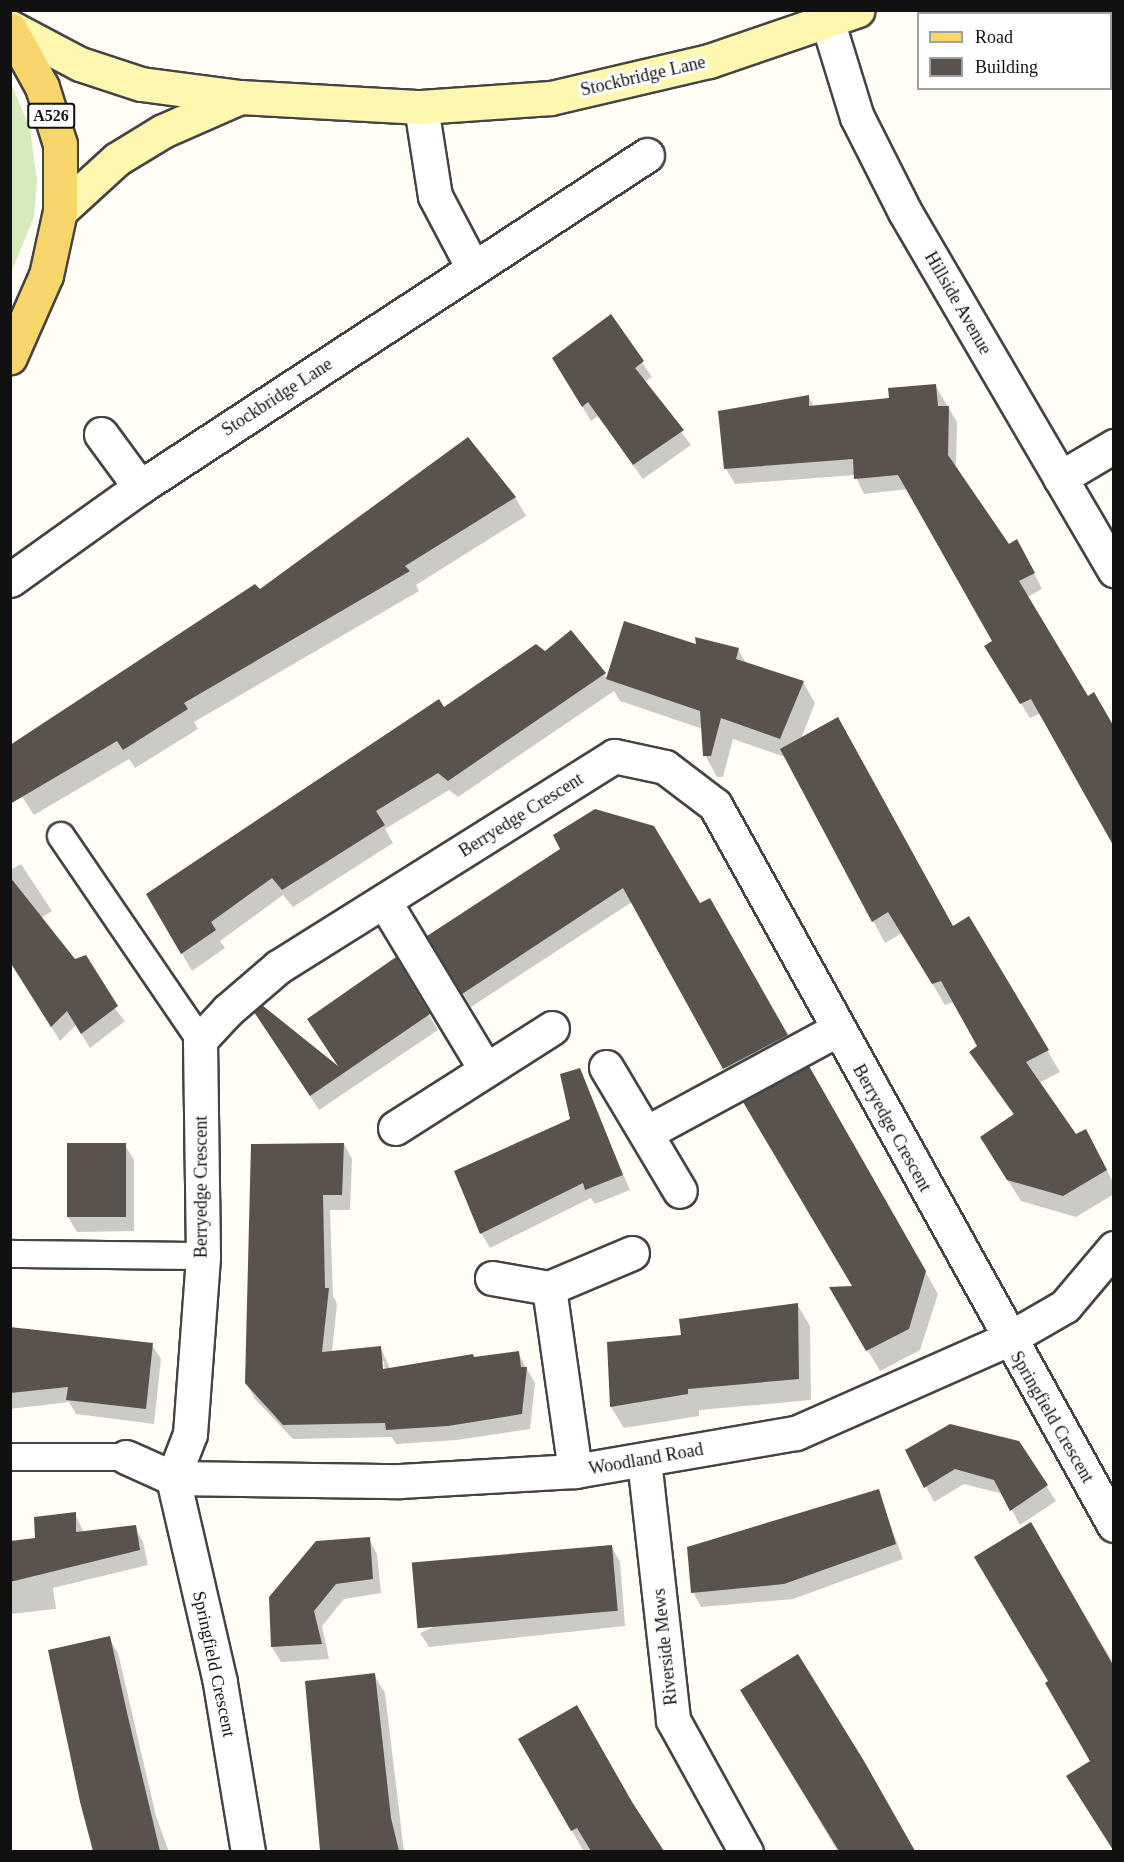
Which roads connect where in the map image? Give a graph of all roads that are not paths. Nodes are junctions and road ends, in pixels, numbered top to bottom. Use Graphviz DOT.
graph roads {
  1 [pos="858,10"];
  2 [pos="826,17"];
  3 [pos="10,28"];
  4 [pos="240,98"];
  5 [pos="421,107"];
  6 [pos="647,155"];
  7 [pos="60,211"];
  8 [pos="474,268"];
  9 [pos="10,357"];
  10 [pos="101,434"];
  11 [pos="1113,446"];
  12 [pos="1060,478"];
  13 [pos="140,487"];
  14 [pos="1113,570"];
  15 [pos="10,580"];
  16 [pos="61,836"];
  17 [pos="384,901"];
  18 [pos="552,1028"];
  19 [pos="838,1029"];
  20 [pos="200,1040"];
  21 [pos="606,1067"];
  22 [pos="486,1070"];
  23 [pos="395,1128"];
  24 [pos="646,1133"];
  25 [pos="680,1191"];
  26 [pos="1113,1248"];
  27 [pos="632,1253"];
  28 [pos="10,1254"];
  29 [pos="203,1256"];
  30 [pos="492,1278"];
  31 [pos="549,1288"];
  32 [pos="1008,1339"];
  33 [pos="10,1457"];
  34 [pos="126,1457"];
  35 [pos="644,1460"];
  36 [pos="575,1471"];
  37 [pos="173,1478"];
  38 [pos="1113,1525"];
  39 [pos="248,1851"];
  40 [pos="746,1851"];
  1 -- 2 [label="main road, Stockbridge Lane"];
  2 -- 5 [label="main road, Stockbridge Lane"];
  2 -- 12 [label="street, Hillside Avenue"];
  3 -- 4 [label="main road, Stockbridge Lane"];
  3 -- 7 [label="main road, A526"];
  4 -- 5 [label="main road, Stockbridge Lane"];
  4 -- 7 [label="main road, Stockbridge Lane"];
  5 -- 8 [label="street"];
  6 -- 8 [label="street, Stockbridge Lane"];
  7 -- 9 [label="main road, A526"];
  8 -- 13 [label="street, Stockbridge Lane"];
  10 -- 13 [label="street"];
  11 -- 12 [label="street"];
  12 -- 14 [label="street, Hillside Avenue"];
  13 -- 15 [label="street, Stockbridge Lane"];
  16 -- 20 [label="lane"];
  17 -- 19 [label="street, Berryedge Crescent"];
  17 -- 20 [label="street, Berryedge Crescent"];
  17 -- 22 [label="street"];
  18 -- 22 [label="street"];
  19 -- 24 [label="street"];
  19 -- 32 [label="street, Berryedge Crescent"];
  20 -- 29 [label="street, Berryedge Crescent"];
  21 -- 24 [label="street"];
  22 -- 23 [label="street"];
  24 -- 25 [label="street"];
  26 -- 32 [label="street, Woodland Road"];
  27 -- 31 [label="street"];
  28 -- 29 [label="lane"];
  29 -- 37 [label="street, Berryedge Crescent"];
  30 -- 31 [label="street"];
  31 -- 36 [label="street"];
  32 -- 35 [label="street, Woodland Road"];
  32 -- 38 [label="street, Springfield Crescent"];
  33 -- 34 [label="lane"];
  34 -- 37 [label="street, Woodland Road"];
  35 -- 36 [label="street, Woodland Road"];
  35 -- 40 [label="street, Riverside Mews"];
  36 -- 37 [label="street, Woodland Road"];
  37 -- 39 [label="street, Springfield Crescent"];
}
